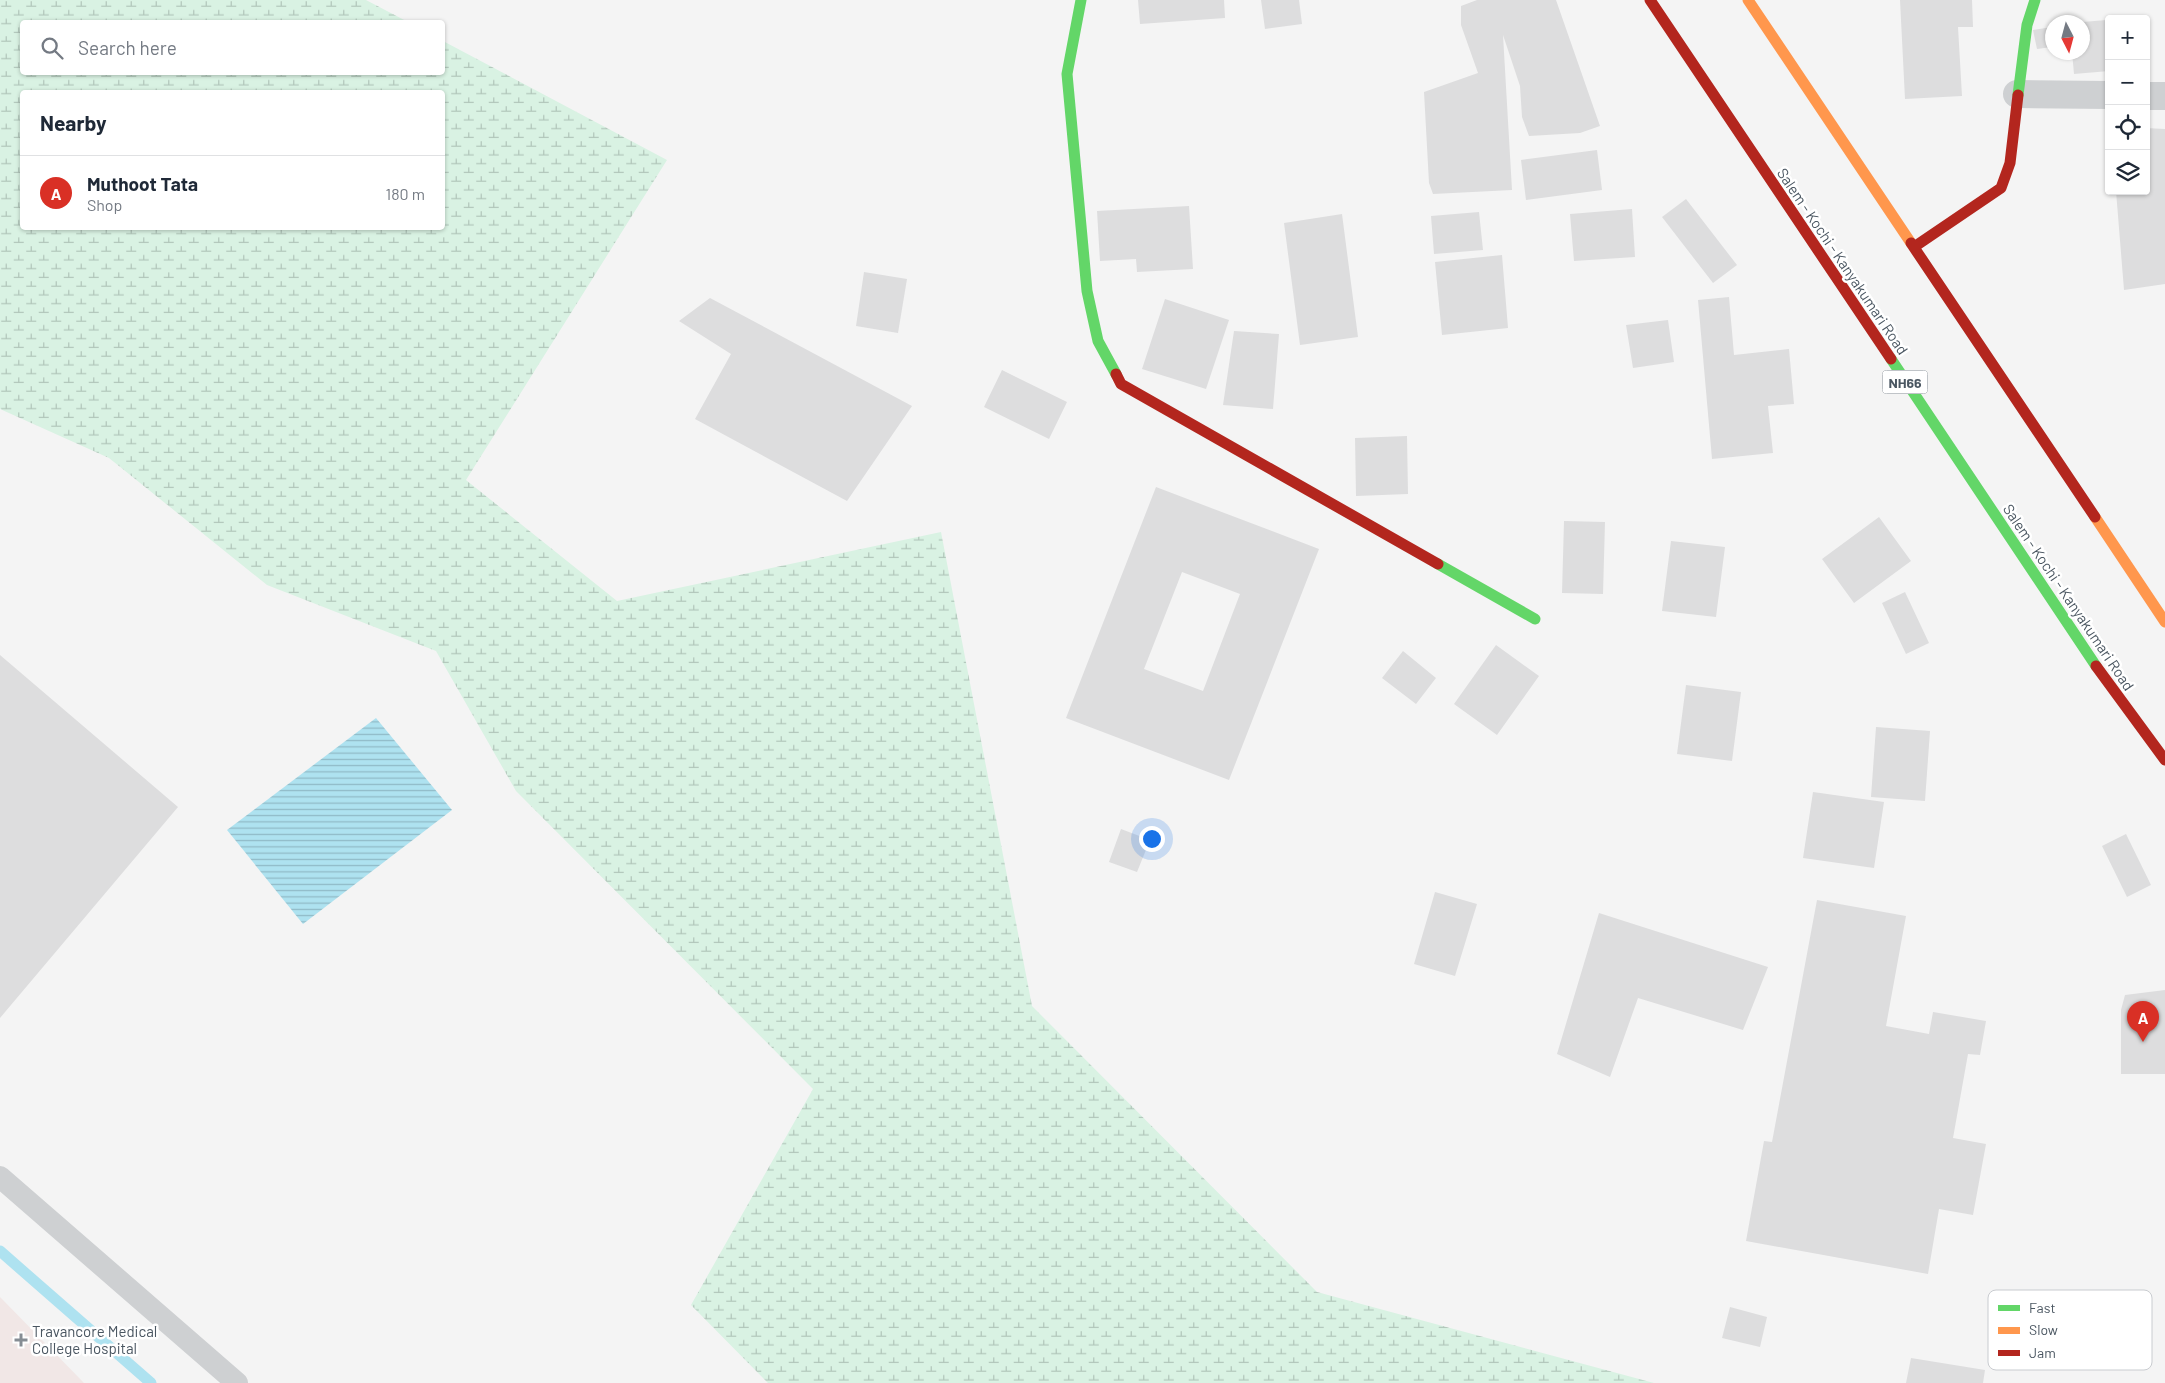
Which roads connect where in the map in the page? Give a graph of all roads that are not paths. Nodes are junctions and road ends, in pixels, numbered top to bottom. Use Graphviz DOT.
graph roads {
  1 [pos="1081,0"];
  2 [pos="1650,0"];
  3 [pos="1748,0"];
  4 [pos="2035,0"];
  5 [pos="2018,94"];
  6 [pos="2105,95"];
  7 [pos="2150,96"];
  8 [pos="2165,96"];
  9 [pos="1914,247"];
  10 [pos="1535,619"];
  11 [pos="2165,622"];
  12 [pos="2165,760"];
  13 [pos="0,1177"];
  14 [pos="237,1383"];
  1 -- 10 [label="main road"];
  2 -- 12 [label="main road, Salem - Kochi - Kanyakumari Road / NH66"];
  3 -- 9 [label="main road"];
  4 -- 5 [label="main road"];
  5 -- 6 [label="street"];
  5 -- 9 [label="main road"];
  7 -- 8 [label="street"];
  9 -- 11 [label="main road"];
  13 -- 14 [label="lane"];
}
